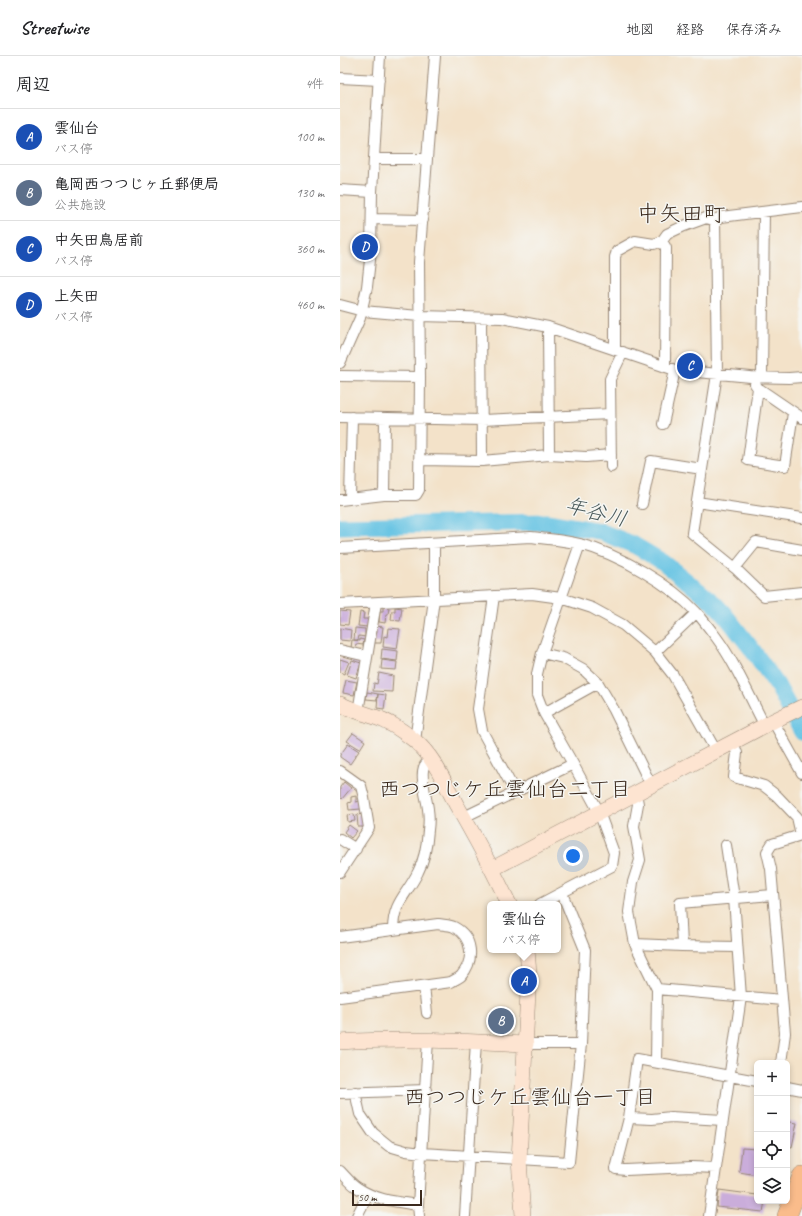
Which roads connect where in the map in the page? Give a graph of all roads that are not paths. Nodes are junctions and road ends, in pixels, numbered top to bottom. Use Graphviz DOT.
graph roads {
  1 [pos="380,56"];
  2 [pos="435,56"];
  3 [pos="340,78"];
  4 [pos="379,80"];
  5 [pos="374,159"];
  6 [pos="427,159"];
  7 [pos="340,190"];
  8 [pos="372,192"];
  9 [pos="802,208"];
  10 [pos="764,212"];
  11 [pos="372,219"];
  12 [pos="423,220"];
  13 [pos="715,220"];
  14 [pos="662,241"];
  15 [pos="340,305"];
  16 [pos="363,311"];
  17 [pos="419,316"];
  18 [pos="481,318"];
  19 [pos="548,327"];
  20 [pos="619,351"];
  21 [pos="340,363"];
  22 [pos="665,367"];
  23 [pos="675,370"];
  24 [pos="717,374"];
  25 [pos="340,376"];
  26 [pos="420,377"];
  27 [pos="751,377"];
  28 [pos="762,377"];
  29 [pos="802,377"];
  30 [pos="758,388"];
  31 [pos="610,414"];
  32 [pos="798,415"];
  33 [pos="340,417"];
  34 [pos="352,417"];
  35 [pos="548,417"];
  36 [pos="385,418"];
  37 [pos="420,419"];
  38 [pos="482,420"];
  39 [pos="663,424"];
  40 [pos="549,455"];
  41 [pos="611,455"];
  42 [pos="420,460"];
  43 [pos="482,461"];
  44 [pos="611,467"];
  45 [pos="702,469"];
  46 [pos="384,495"];
  47 [pos="345,500"];
  48 [pos="697,502"];
  49 [pos="642,504"];
  50 [pos="802,518"];
  51 [pos="434,543"];
  52 [pos="580,544"];
  53 [pos="340,548"];
  54 [pos="802,550"];
  55 [pos="735,568"];
  56 [pos="802,592"];
  57 [pos="494,596"];
  58 [pos="561,598"];
  59 [pos="434,599"];
  60 [pos="376,603"];
  61 [pos="340,604"];
  62 [pos="696,613"];
  63 [pos="340,650"];
  64 [pos="655,652"];
  65 [pos="542,653"];
  66 [pos="366,656"];
  67 [pos="598,683"];
  68 [pos="340,704"];
  69 [pos="802,707"];
  70 [pos="358,712"];
  71 [pos="544,713"];
  72 [pos="773,721"];
  73 [pos="415,741"];
  74 [pos="732,742"];
  75 [pos="716,751"];
  76 [pos="432,761"];
  77 [pos="573,764"];
  78 [pos="340,772"];
  79 [pos="802,773"];
  80 [pos="651,785"];
  81 [pos="515,792"];
  82 [pos="636,793"];
  83 [pos="599,812"];
  84 [pos="464,817"];
  85 [pos="340,839"];
  86 [pos="726,845"];
  87 [pos="356,849"];
  88 [pos="492,869"];
  89 [pos="340,872"];
  90 [pos="562,893"];
  91 [pos="773,895"];
  92 [pos="734,898"];
  93 [pos="508,901"];
  94 [pos="546,901"];
  95 [pos="393,930"];
  96 [pos="340,937"];
  97 [pos="635,944"];
  98 [pos="682,946"];
  99 [pos="737,947"];
  100 [pos="527,953"];
  101 [pos="424,986"];
  102 [pos="657,989"];
  103 [pos="340,997"];
  104 [pos="741,997"];
  105 [pos="782,1000"];
  106 [pos="427,1013"];
  107 [pos="428,1040"];
  108 [pos="340,1042"];
  109 [pos="476,1042"];
  110 [pos="526,1044"];
  111 [pos="581,1044"];
  112 [pos="781,1060"];
  113 [pos="656,1062"];
  114 [pos="729,1076"];
  115 [pos="754,1080"];
  116 [pos="790,1087"];
  117 [pos="426,1090"];
  118 [pos="802,1090"];
  119 [pos="355,1092"];
  120 [pos="340,1093"];
  121 [pos="629,1118"];
  122 [pos="723,1120"];
  123 [pos="422,1153"];
  124 [pos="469,1156"];
  125 [pos="519,1160"];
  126 [pos="716,1168"];
  127 [pos="340,1171"];
  128 [pos="802,1176"];
  129 [pos="368,1194"];
  130 [pos="418,1205"];
  131 [pos="357,1216"];
  132 [pos="419,1216"];
  133 [pos="465,1216"];
  134 [pos="516,1216"];
  135 [pos="523,1216"];
  136 [pos="708,1216"];
  137 [pos="787,1216"];
  1 -- 4 [label="street"];
  2 -- 6 [label="street"];
  3 -- 4 [label="street"];
  4 -- 5 [label="street"];
  5 -- 6 [label="street"];
  5 -- 8 [label="street"];
  6 -- 12 [label="street"];
  7 -- 8 [label="street"];
  8 -- 11 [label="street"];
  9 -- 10 [label="street"];
  10 -- 13 [label="street"];
  10 -- 28 [label="street"];
  11 -- 12 [label="street"];
  11 -- 16 [label="street"];
  12 -- 17 [label="street"];
  13 -- 14 [label="street"];
  13 -- 24 [label="street"];
  14 -- 20 [label="street"];
  14 -- 22 [label="street"];
  15 -- 16 [label="street"];
  16 -- 17 [label="street"];
  16 -- 21 [label="street"];
  17 -- 18 [label="street"];
  17 -- 26 [label="street"];
  18 -- 19 [label="street"];
  18 -- 38 [label="street"];
  19 -- 20 [label="street"];
  19 -- 35 [label="street"];
  20 -- 22 [label="street"];
  20 -- 31 [label="street"];
  22 -- 23 [label="street"];
  23 -- 24 [label="street"];
  23 -- 39 [label="street"];
  24 -- 27 [label="street"];
  24 -- 45 [label="street"];
  25 -- 26 [label="street"];
  26 -- 37 [label="street"];
  27 -- 28 [label="street"];
  27 -- 30 [label="street"];
  28 -- 29 [label="street"];
  30 -- 32 [label="street"];
  30 -- 32 [label="street"];
  31 -- 35 [label="street"];
  31 -- 41 [label="street"];
  33 -- 34 [label="street"];
  34 -- 36 [label="street"];
  34 -- 47 [label="street"];
  35 -- 38 [label="street"];
  35 -- 40 [label="street"];
  36 -- 37 [label="street"];
  36 -- 46 [label="street"];
  37 -- 38 [label="street"];
  37 -- 42 [label="street"];
  38 -- 43 [label="street"];
  40 -- 41 [label="street"];
  40 -- 43 [label="street"];
  41 -- 44 [label="street"];
  42 -- 43 [label="street"];
  42 -- 46 [label="street"];
  45 -- 48 [label="street"];
  45 -- 49 [label="street"];
  46 -- 47 [label="street"];
  48 -- 50 [label="street"];
  48 -- 55 [label="street"];
  51 -- 52 [label="street"];
  51 -- 53 [label="street"];
  51 -- 59 [label="street"];
  52 -- 58 [label="street"];
  52 -- 62 [label="street"];
  54 -- 55 [label="street"];
  55 -- 56 [label="street"];
  57 -- 58 [label="street"];
  57 -- 59 [label="street"];
  57 -- 81 [label="street"];
  58 -- 64 [label="street"];
  58 -- 65 [label="street"];
  59 -- 60 [label="street"];
  59 -- 73 [label="street"];
  60 -- 61 [label="street"];
  60 -- 66 [label="street"];
  62 -- 64 [label="street"];
  62 -- 72 [label="street"];
  63 -- 66 [label="street"];
  64 -- 75 [label="street"];
  65 -- 67 [label="street"];
  65 -- 71 [label="street"];
  66 -- 70 [label="street"];
  67 -- 71 [label="street"];
  67 -- 80 [label="street"];
  68 -- 70 [label="street"];
  69 -- 72 [label="street"];
  70 -- 73 [label="street"];
  71 -- 77 [label="street"];
  72 -- 74 [label="street"];
  72 -- 79 [label="street"];
  73 -- 76 [label="street"];
  74 -- 75 [label="street"];
  74 -- 91 [label="street"];
  75 -- 80 [label="street"];
  76 -- 84 [label="street"];
  76 -- 95 [label="street"];
  77 -- 81 [label="street"];
  77 -- 83 [label="street"];
  78 -- 87 [label="street"];
  80 -- 82 [label="street"];
  81 -- 84 [label="street"];
  82 -- 83 [label="street"];
  82 -- 97 [label="street"];
  83 -- 88 [label="street"];
  83 -- 90 [label="street"];
  84 -- 88 [label="street"];
  85 -- 87 [label="street"];
  86 -- 92 [label="street"];
  87 -- 89 [label="street"];
  88 -- 93 [label="street"];
  90 -- 94 [label="street"];
  90 -- 111 [label="street"];
  91 -- 92 [label="street"];
  91 -- 105 [label="street"];
  92 -- 98 [label="street"];
  92 -- 99 [label="street"];
  95 -- 96 [label="street"];
  95 -- 101 [label="street"];
  97 -- 98 [label="street"];
  97 -- 102 [label="street"];
  98 -- 99 [label="street"];
  99 -- 104 [label="street"];
  100 -- 110 [label="street"];
  101 -- 103 [label="street"];
  101 -- 106 [label="street"];
  102 -- 104 [label="street"];
  102 -- 113 [label="street"];
  104 -- 105 [label="street"];
  104 -- 114 [label="street"];
  105 -- 112 [label="street"];
  107 -- 108 [label="street"];
  107 -- 109 [label="street"];
  107 -- 117 [label="street"];
  109 -- 110 [label="street"];
  109 -- 124 [label="street"];
  110 -- 111 [label="street"];
  110 -- 125 [label="street"];
  111 -- 125 [label="street"];
  113 -- 114 [label="street"];
  113 -- 121 [label="street"];
  114 -- 115 [label="street"];
  114 -- 122 [label="street"];
  116 -- 118 [label="street"];
  117 -- 119 [label="street"];
  117 -- 123 [label="street"];
  119 -- 120 [label="street"];
  119 -- 123 [label="street"];
  121 -- 122 [label="street"];
  121 -- 126 [label="street"];
  122 -- 126 [label="street"];
  123 -- 124 [label="street"];
  123 -- 130 [label="street"];
  124 -- 125 [label="street"];
  124 -- 133 [label="street"];
  125 -- 134 [label="street"];
  125 -- 135 [label="street"];
  126 -- 136 [label="street"];
  127 -- 129 [label="street"];
  128 -- 137 [label="highway"];
  129 -- 130 [label="street"];
  129 -- 131 [label="street"];
  130 -- 132 [label="street"];
}
